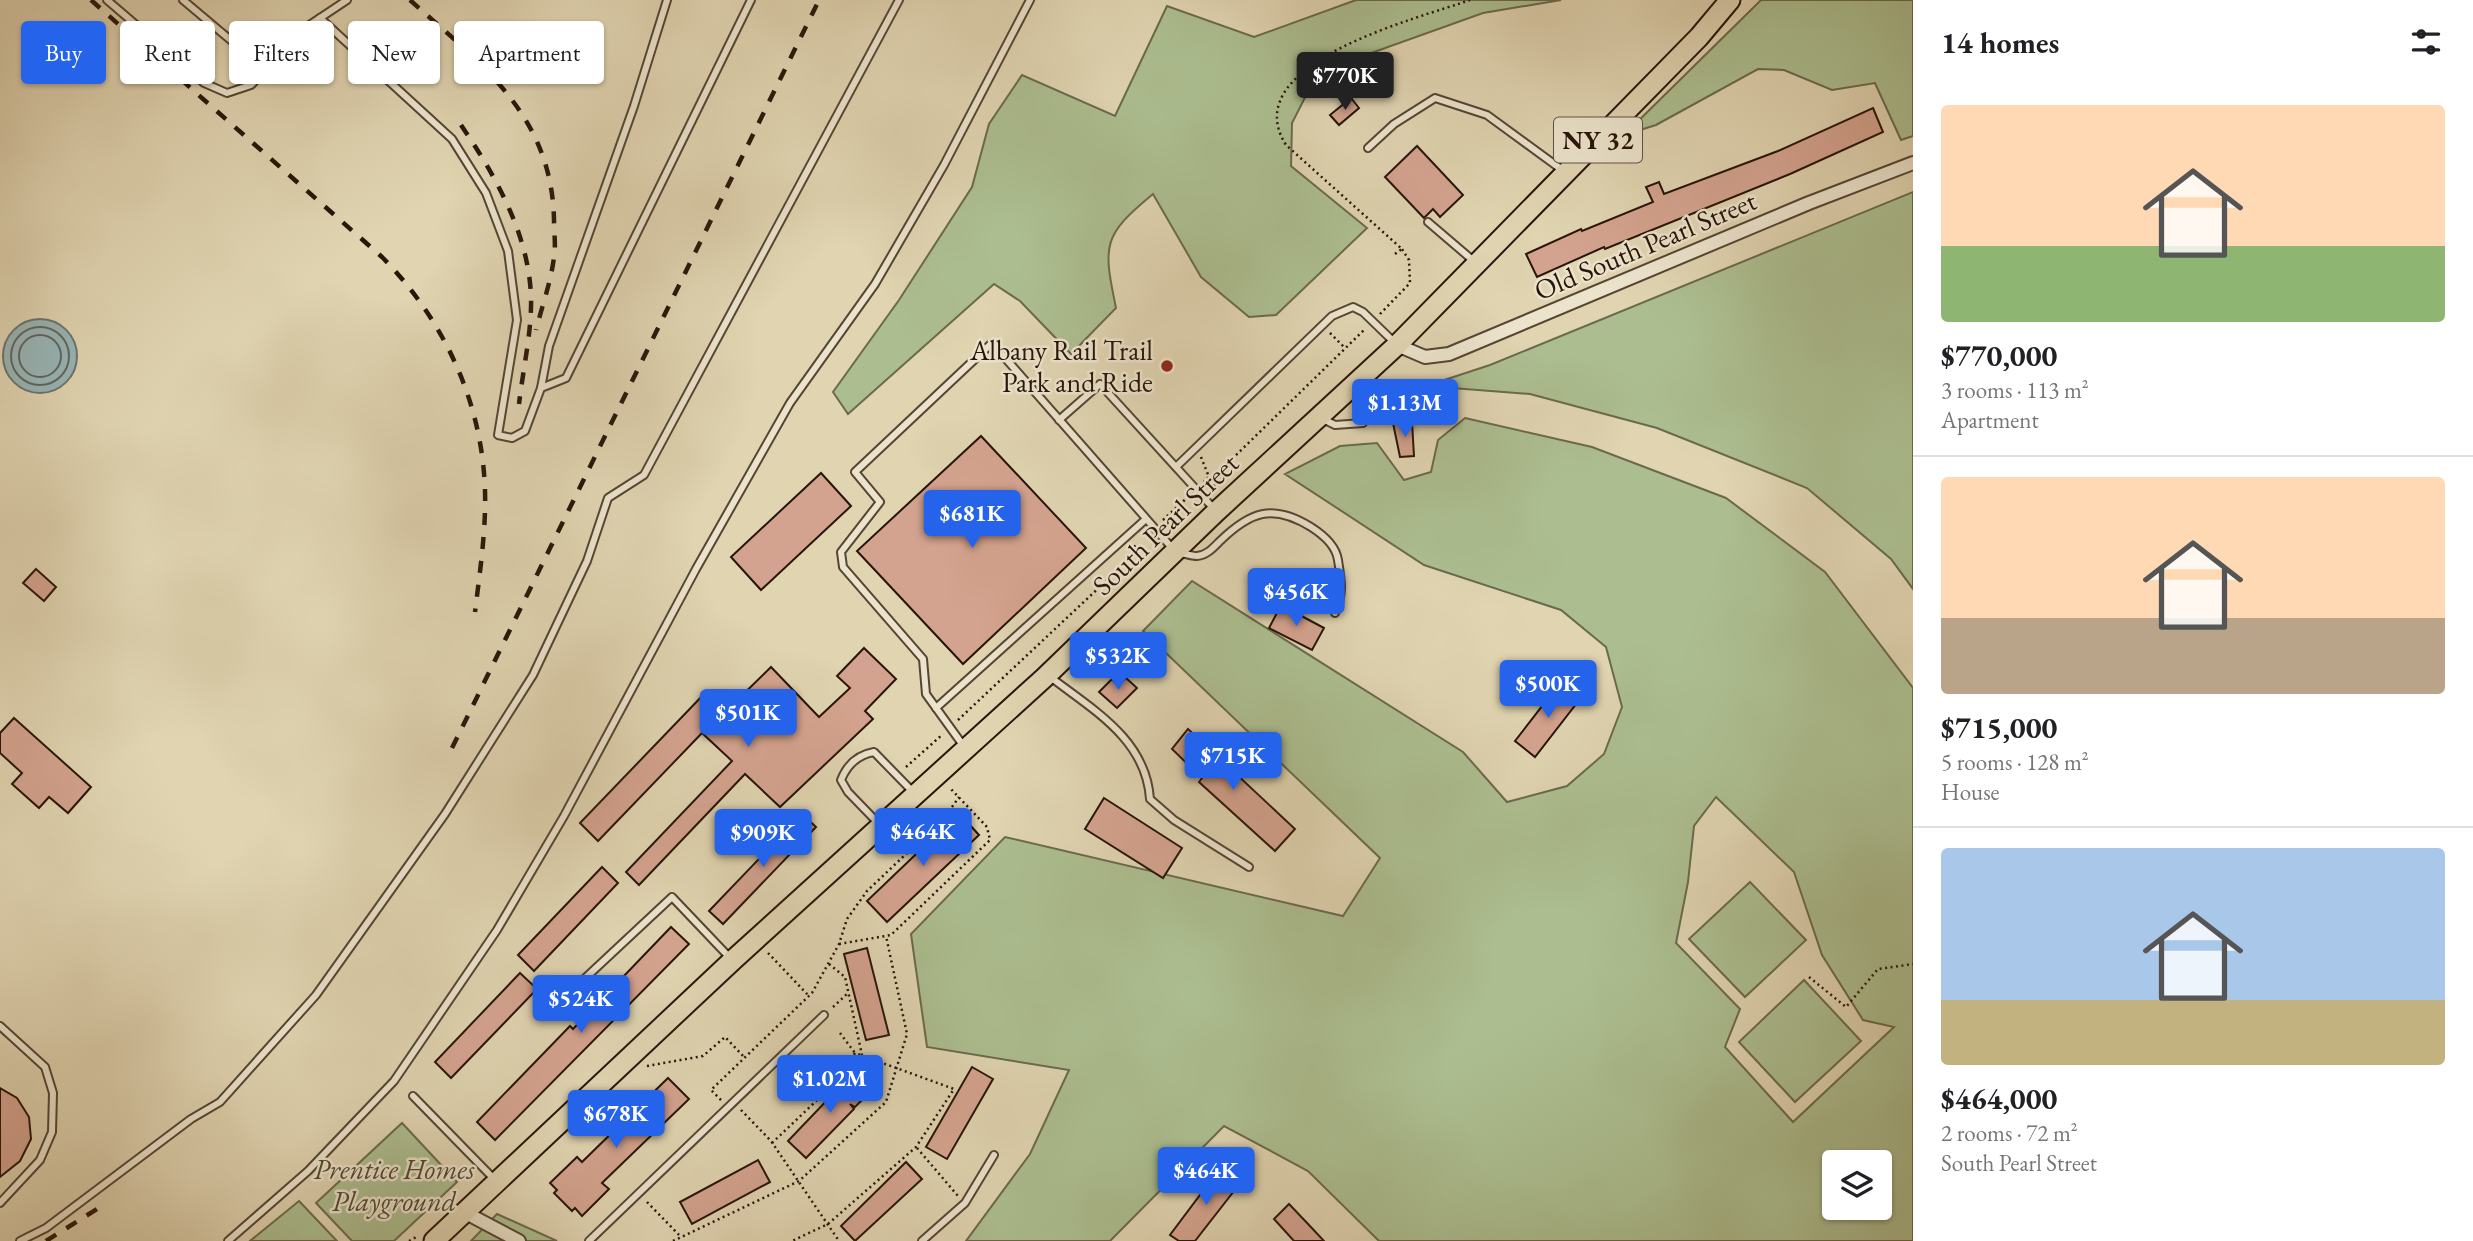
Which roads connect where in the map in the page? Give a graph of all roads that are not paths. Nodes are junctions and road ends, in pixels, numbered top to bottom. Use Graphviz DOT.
graph roads {
  1 [pos="107,0"];
  2 [pos="183,0"];
  3 [pos="347,0"];
  4 [pos="667,0"];
  5 [pos="751,0"];
  6 [pos="899,0"];
  7 [pos="1030,0"];
  8 [pos="1730,0"];
  9 [pos="320,18"];
  10 [pos="229,39"];
  11 [pos="1368,148"];
  12 [pos="1913,163"];
  13 [pos="1566,173"];
  14 [pos="1428,222"];
  15 [pos="1477,264"];
  16 [pos="1396,345"];
  17 [pos="541,388"];
  18 [pos="1319,417"];
  19 [pos="1059,420"];
  20 [pos="1363,423"];
  21 [pos="1176,467"];
  22 [pos="1217,511"];
  23 [pos="1146,519"];
  24 [pos="1175,551"];
  25 [pos="1335,613"];
  26 [pos="1048,675"];
  27 [pos="936,708"];
  28 [pos="966,749"];
  29 [pos="915,794"];
  30 [pos="875,821"];
  31 [pos="1249,867"];
  32 [pos="732,961"];
  33 [pos="566,996"];
  34 [pos="824,1015"];
  35 [pos="0,1026"];
  36 [pos="413,1096"];
  37 [pos="994,1155"];
  38 [pos="498,1182"];
  39 [pos="0,1203"];
  40 [pos="467,1213"];
  41 [pos="20,1241"];
  42 [pos="229,1241"];
  43 [pos="434,1241"];
  44 [pos="519,1241"];
  45 [pos="589,1241"];
  46 [pos="922,1241"];
  1 -- 9 [label="lane"];
  2 -- 10 [label="lane"];
  3 -- 9 [label="lane"];
  4 -- 17 [label="lane"];
  5 -- 17 [label="lane"];
  6 -- 41 [label="lane"];
  7 -- 42 [label="lane"];
  8 -- 13 [label="main road, South Pearl Street / NY 32"];
  9 -- 17 [label="lane"];
  11 -- 13 [label="lane"];
  12 -- 16 [label="street, Old South Pearl Street"];
  13 -- 15 [label="main road, South Pearl Street / NY 32"];
  14 -- 15 [label="lane"];
  15 -- 16 [label="main road, South Pearl Street / NY 32"];
  16 -- 18 [label="main road, South Pearl Street / NY 32"];
  16 -- 21 [label="lane"];
  18 -- 20 [label="lane"];
  18 -- 22 [label="main road, South Pearl Street / NY 32"];
  19 -- 21 [label="lane"];
  19 -- 23 [label="lane"];
  19 -- 27 [label="lane"];
  21 -- 22 [label="lane"];
  22 -- 24 [label="main road, South Pearl Street / NY 32"];
  23 -- 24 [label="lane"];
  23 -- 27 [label="lane"];
  24 -- 25 [label="lane"];
  24 -- 26 [label="main road, South Pearl Street / NY 32"];
  26 -- 28 [label="main road, South Pearl Street / NY 32"];
  26 -- 31 [label="lane"];
  27 -- 28 [label="lane"];
  28 -- 29 [label="main road, South Pearl Street / NY 32"];
  29 -- 30 [label="main road, South Pearl Street / NY 32"];
  29 -- 30 [label="lane"];
  30 -- 32 [label="main road, South Pearl Street / NY 32"];
  32 -- 33 [label="lane"];
  32 -- 38 [label="main road, South Pearl Street / NY 32"];
  34 -- 45 [label="lane"];
  35 -- 39 [label="lane"];
  36 -- 38 [label="lane"];
  37 -- 46 [label="lane"];
  38 -- 40 [label="main road, South Pearl Street / NY 32"];
  40 -- 43 [label="main road, South Pearl Street / NY 32"];
  40 -- 44 [label="street"];
}
